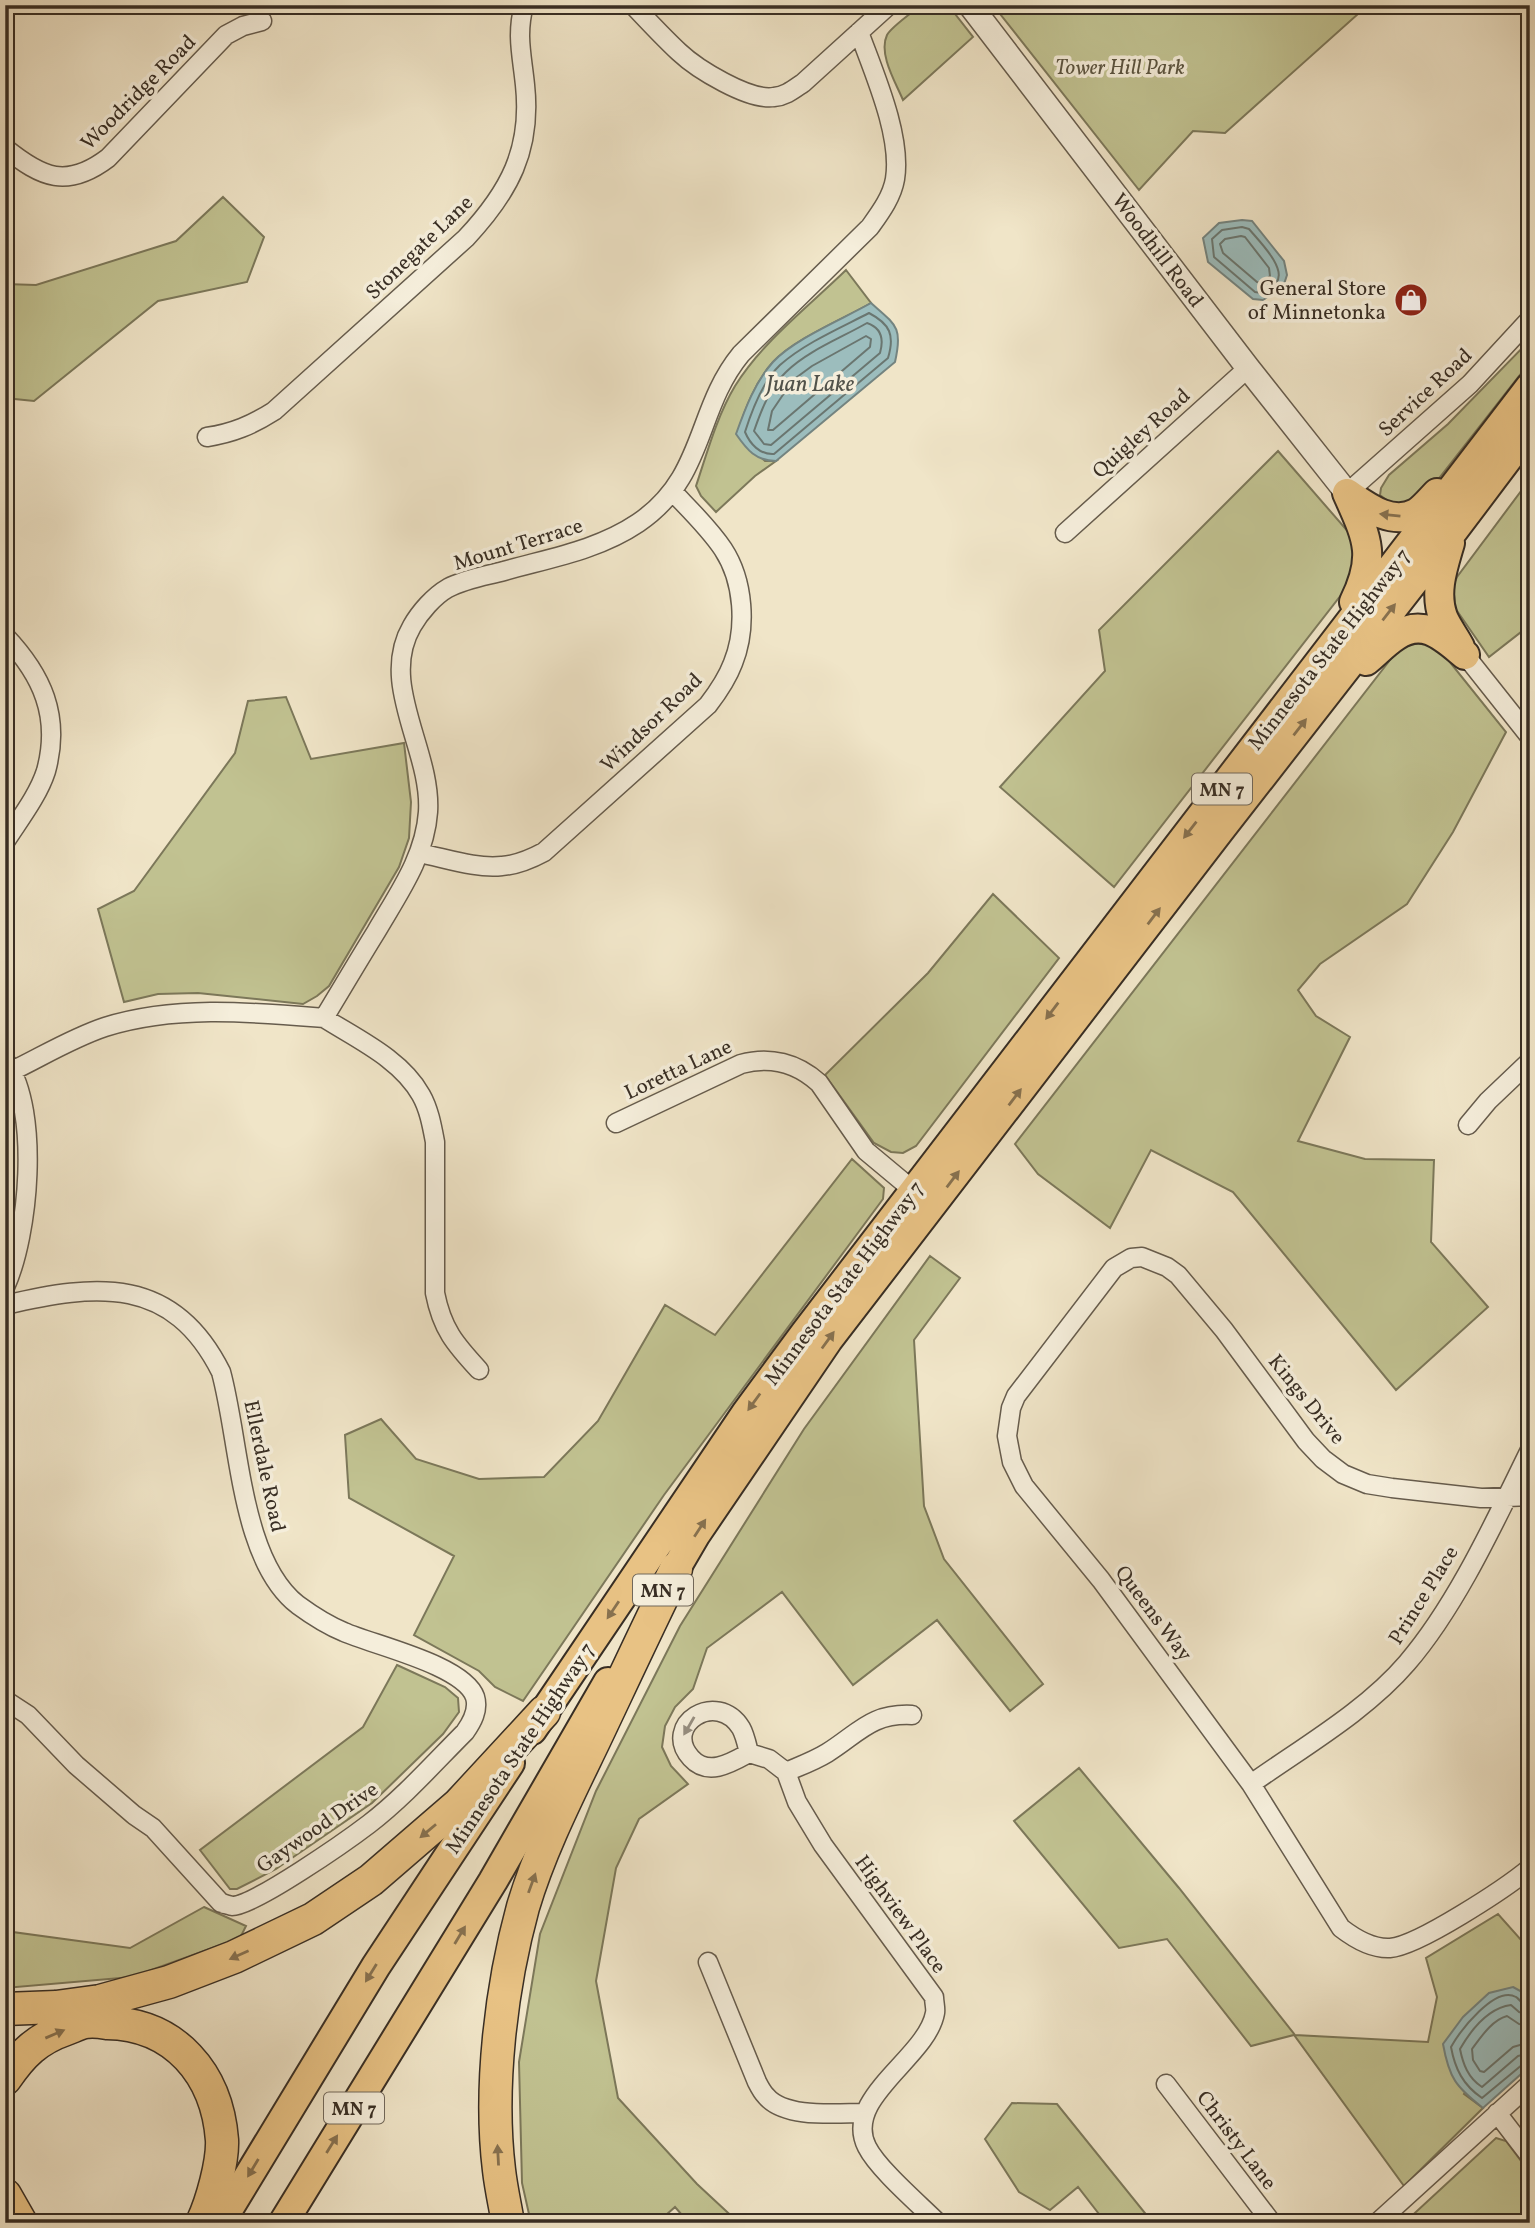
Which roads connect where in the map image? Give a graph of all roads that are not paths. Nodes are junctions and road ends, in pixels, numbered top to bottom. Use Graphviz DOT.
graph roads {
  1 [pos="524,5"];
  2 [pos="633,5"];
  3 [pos="889,5"];
  4 [pos="970,5"];
  5 [pos="262,21"];
  6 [pos="859,32"];
  7 [pos="5,148"];
  8 [pos="1530,319"];
  9 [pos="1248,368"];
  10 [pos="1530,387"];
  11 [pos="1530,429"];
  12 [pos="207,437"];
  13 [pos="1482,450"];
  14 [pos="673,492"];
  15 [pos="1347,493"];
  16 [pos="1454,530"];
  17 [pos="1065,533"];
  18 [pos="5,636"];
  19 [pos="1341,654"];
  20 [pos="1465,655"];
  21 [pos="1530,737"];
  22 [pos="5,842"];
  23 [pos="419,853"];
  24 [pos="324,1018"];
  25 [pos="1530,1061"];
  26 [pos="9,1066"];
  27 [pos="617,1123"];
  28 [pos="1468,1125"];
  29 [pos="914,1191"];
  30 [pos="1131,1258"];
  31 [pos="5,1287"];
  32 [pos="5,1305"];
  33 [pos="479,1370"];
  34 [pos="1530,1450"];
  35 [pos="1530,1496"];
  36 [pos="1507,1497"];
  37 [pos="676,1569"];
  38 [pos="475,1697"];
  39 [pos="5,1699"];
  40 [pos="544,1712"];
  41 [pos="912,1715"];
  42 [pos="749,1753"];
  43 [pos="786,1772"];
  44 [pos="1251,1784"];
  45 [pos="1530,1868"];
  46 [pos="708,1962"];
  47 [pos="5,2008"];
  48 [pos="5,2079"];
  49 [pos="1166,2084"];
  50 [pos="1530,2084"];
  51 [pos="865,2113"];
  52 [pos="1497,2113"];
  53 [pos="1530,2156"];
  54 [pos="5,2195"];
  55 [pos="21,2223"];
  56 [pos="202,2223"];
  57 [pos="220,2223"];
  58 [pos="283,2223"];
  59 [pos="508,2223"];
  60 [pos="937,2223"];
  61 [pos="1272,2223"];
  62 [pos="1377,2223"];
  1 -- 12 [label="street, Stonegate Lane"];
  2 -- 6 [label="street"];
  3 -- 6 [label="street"];
  4 -- 9 [label="street, Woodhill Road"];
  5 -- 7 [label="street, Woodridge Road"];
  6 -- 14 [label="street, Mount Terrace"];
  8 -- 15 [label="street, Service Road"];
  9 -- 15 [label="street, Woodhill Road"];
  9 -- 17 [label="street, Quigley Road"];
  10 -- 13 [label="main road, Minnesota State Highway 7 / MN 7"];
  11 -- 16 [label="main road, Minnesota State Highway 7 / MN 7"];
  13 -- 15 [label="main road, one-way"];
  13 -- 19 [label="main road, Minnesota State Highway 7 / MN 7"];
  14 -- 23 [label="street, Mount Terrace"];
  14 -- 23 [label="street, Windsor Road"];
  15 -- 19 [label="main road"];
  19 -- 16 [label="main road, Minnesota State Highway 7 / MN 7, one-way"];
  16 -- 20 [label="main road"];
  18 -- 22 [label="street"];
  19 -- 20 [label="main road"];
  19 -- 29 [label="main road, Minnesota State Highway 7 / MN 7, one-way"];
  37 -- 19 [label="main road, Minnesota State Highway 7 / MN 7, one-way"];
  20 -- 21 [label="street"];
  23 -- 24 [label="street, Mount Terrace"];
  24 -- 26 [label="street"];
  24 -- 33 [label="street"];
  25 -- 28 [label="street"];
  26 -- 31 [label="street"];
  27 -- 29 [label="street, Loretta Lane"];
  29 -- 40 [label="main road, Minnesota State Highway 7 / MN 7, one-way"];
  30 -- 36 [label="street, Kings Drive"];
  30 -- 44 [label="street, Queens Way"];
  32 -- 38 [label="street, Ellerdale Road"];
  34 -- 36 [label="street, Prince Place"];
  35 -- 36 [label="street, Kings Drive"];
  36 -- 44 [label="street, Prince Place"];
  58 -- 37 [label="main road, Minnesota State Highway 7 / MN 7, one-way"];
  59 -- 37 [label="highway, one-way"];
  38 -- 39 [label="street, Gaywood Drive"];
  40 -- 47 [label="highway, one-way"];
  40 -- 57 [label="main road, Minnesota State Highway 7 / MN 7, one-way"];
  41 -- 43 [label="street"];
  42 -- 43 [label="street"];
  43 -- 51 [label="street, Highview Place"];
  44 -- 45 [label="street, Queens Way"];
  46 -- 51 [label="street"];
  48 -- 56 [label="highway, one-way"];
  49 -- 61 [label="street, Christy Lane"];
  50 -- 52 [label="street"];
  51 -- 60 [label="street"];
  52 -- 53 [label="street"];
  52 -- 62 [label="street"];
  54 -- 55 [label="highway"];
}
